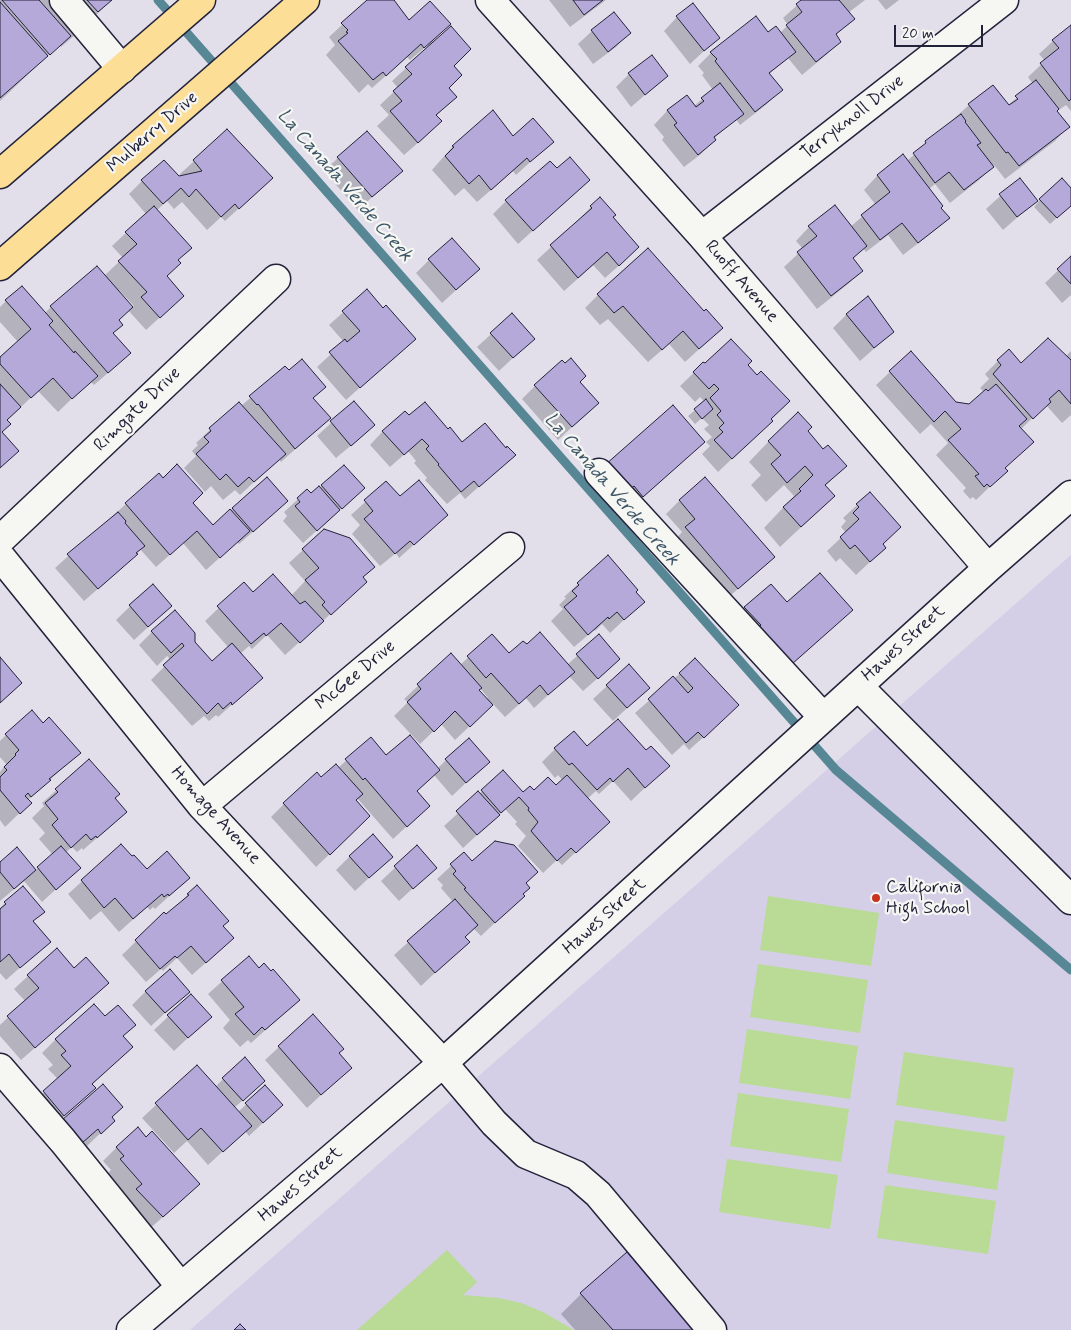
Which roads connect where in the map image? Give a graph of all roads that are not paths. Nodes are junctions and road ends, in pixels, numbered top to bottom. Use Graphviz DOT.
graph roads {
  1 [pos="64,0"];
  2 [pos="305,0"];
  3 [pos="490,0"];
  4 [pos="1004,0"];
  5 [pos="196,4"];
  6 [pos="122,68"];
  7 [pos="0,174"];
  8 [pos="702,236"];
  9 [pos="0,266"];
  10 [pos="276,279"];
  11 [pos="599,473"];
  12 [pos="1071,495"];
  13 [pos="0,540"];
  14 [pos="510,547"];
  15 [pos="0,556"];
  16 [pos="988,568"];
  17 [pos="858,686"];
  18 [pos="820,720"];
  19 [pos="202,806"];
  20 [pos="1042,873"];
  21 [pos="1071,878"];
  22 [pos="1071,900"];
  23 [pos="443,1063"];
  24 [pos="0,1068"];
  25 [pos="181,1287"];
  26 [pos="131,1330"];
  27 [pos="712,1330"];
  1 -- 6 [label="street"];
  2 -- 9 [label="main road, Mulberry Drive"];
  3 -- 8 [label="street, Ruoff Avenue"];
  4 -- 8 [label="street, Terryknoll Drive"];
  5 -- 6 [label="main road"];
  6 -- 7 [label="main road"];
  8 -- 16 [label="street, Ruoff Avenue"];
  10 -- 13 [label="street, Rimgate Drive"];
  11 -- 18 [label="street"];
  12 -- 16 [label="street, Hawes Street"];
  14 -- 19 [label="street, McGee Drive"];
  15 -- 19 [label="street, Homage Avenue"];
  16 -- 17 [label="street, Hawes Street"];
  17 -- 18 [label="street, Hawes Street"];
  17 -- 20 [label="street"];
  18 -- 23 [label="street, Hawes Street"];
  19 -- 23 [label="street, Homage Avenue"];
  20 -- 21 [label="street"];
  20 -- 22 [label="street"];
  23 -- 25 [label="street, Hawes Street"];
  23 -- 27 [label="street, Homage Avenue"];
  24 -- 25 [label="street"];
  25 -- 26 [label="street, Hawes Street"];
}
